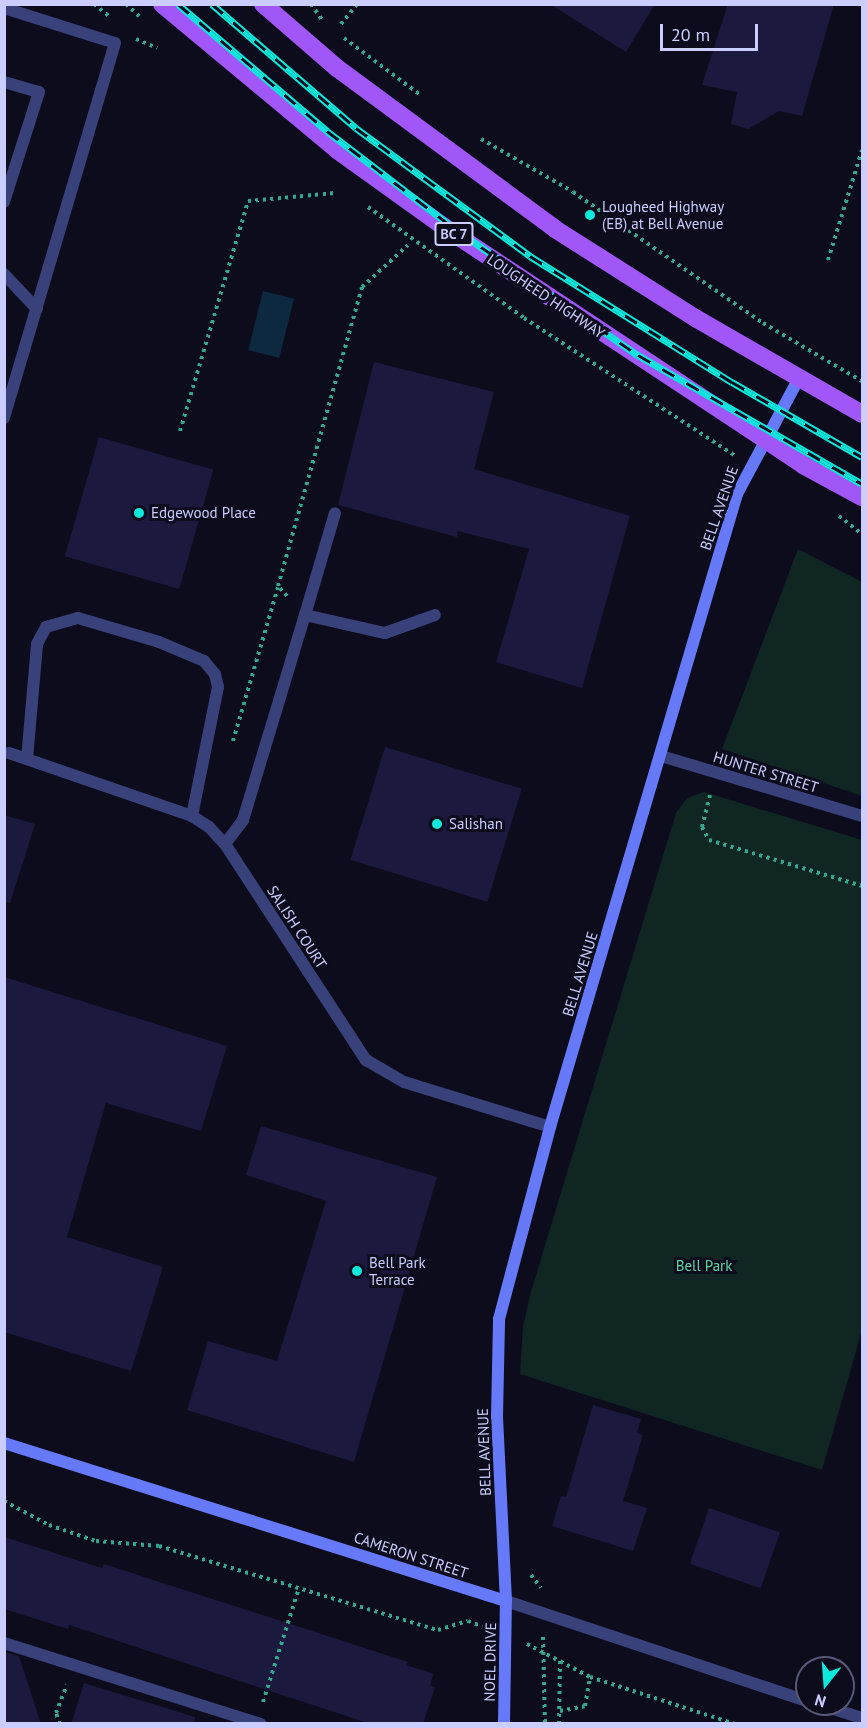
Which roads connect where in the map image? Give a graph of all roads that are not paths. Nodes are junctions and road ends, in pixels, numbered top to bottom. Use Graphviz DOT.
graph roads {
  1 [pos="162,4"];
  2 [pos="263,4"];
  3 [pos="4,8"];
  4 [pos="4,82"];
  5 [pos="9,175"];
  6 [pos="4,202"];
  7 [pos="4,274"];
  8 [pos="37,309"];
  9 [pos="798,378"];
  10 [pos="8,389"];
  11 [pos="862,414"];
  12 [pos="4,418"];
  13 [pos="765,439"];
  14 [pos="862,497"];
  15 [pos="335,513"];
  16 [pos="305,615"];
  17 [pos="435,615"];
  18 [pos="7,752"];
  19 [pos="661,756"];
  20 [pos="27,759"];
  21 [pos="192,816"];
  22 [pos="862,816"];
  23 [pos="225,844"];
  24 [pos="550,1127"];
  25 [pos="4,1443"];
  26 [pos="506,1601"];
  27 [pos="4,1643"];
  28 [pos="795,1697"];
  29 [pos="261,1724"];
  30 [pos="504,1724"];
  1 -- 13 [label="main road, LOUGHEED HIGHWAY / BC 7"];
  2 -- 9 [label="main road"];
  3 -- 8 [label="street"];
  4 -- 5 [label="street"];
  5 -- 6 [label="street"];
  7 -- 8 [label="street"];
  8 -- 10 [label="street"];
  9 -- 11 [label="main road"];
  9 -- 13 [label="street, BELL AVENUE"];
  10 -- 12 [label="street"];
  13 -- 14 [label="main road, LOUGHEED HIGHWAY / BC 7"];
  13 -- 19 [label="street, BELL AVENUE"];
  15 -- 16 [label="street"];
  16 -- 17 [label="street"];
  16 -- 23 [label="street"];
  18 -- 20 [label="street, SALISH COURT"];
  19 -- 22 [label="street, HUNTER STREET"];
  19 -- 24 [label="street, BELL AVENUE"];
  20 -- 21 [label="street, SALISH COURT"];
  20 -- 21 [label="street"];
  21 -- 23 [label="street, SALISH COURT"];
  23 -- 24 [label="street, SALISH COURT"];
  24 -- 26 [label="street, BELL AVENUE"];
  25 -- 26 [label="street, CAMERON STREET"];
  26 -- 28 [label="street, CAMERON STREET"];
  26 -- 30 [label="street, NOEL DRIVE"];
  27 -- 29 [label="street"];
}
